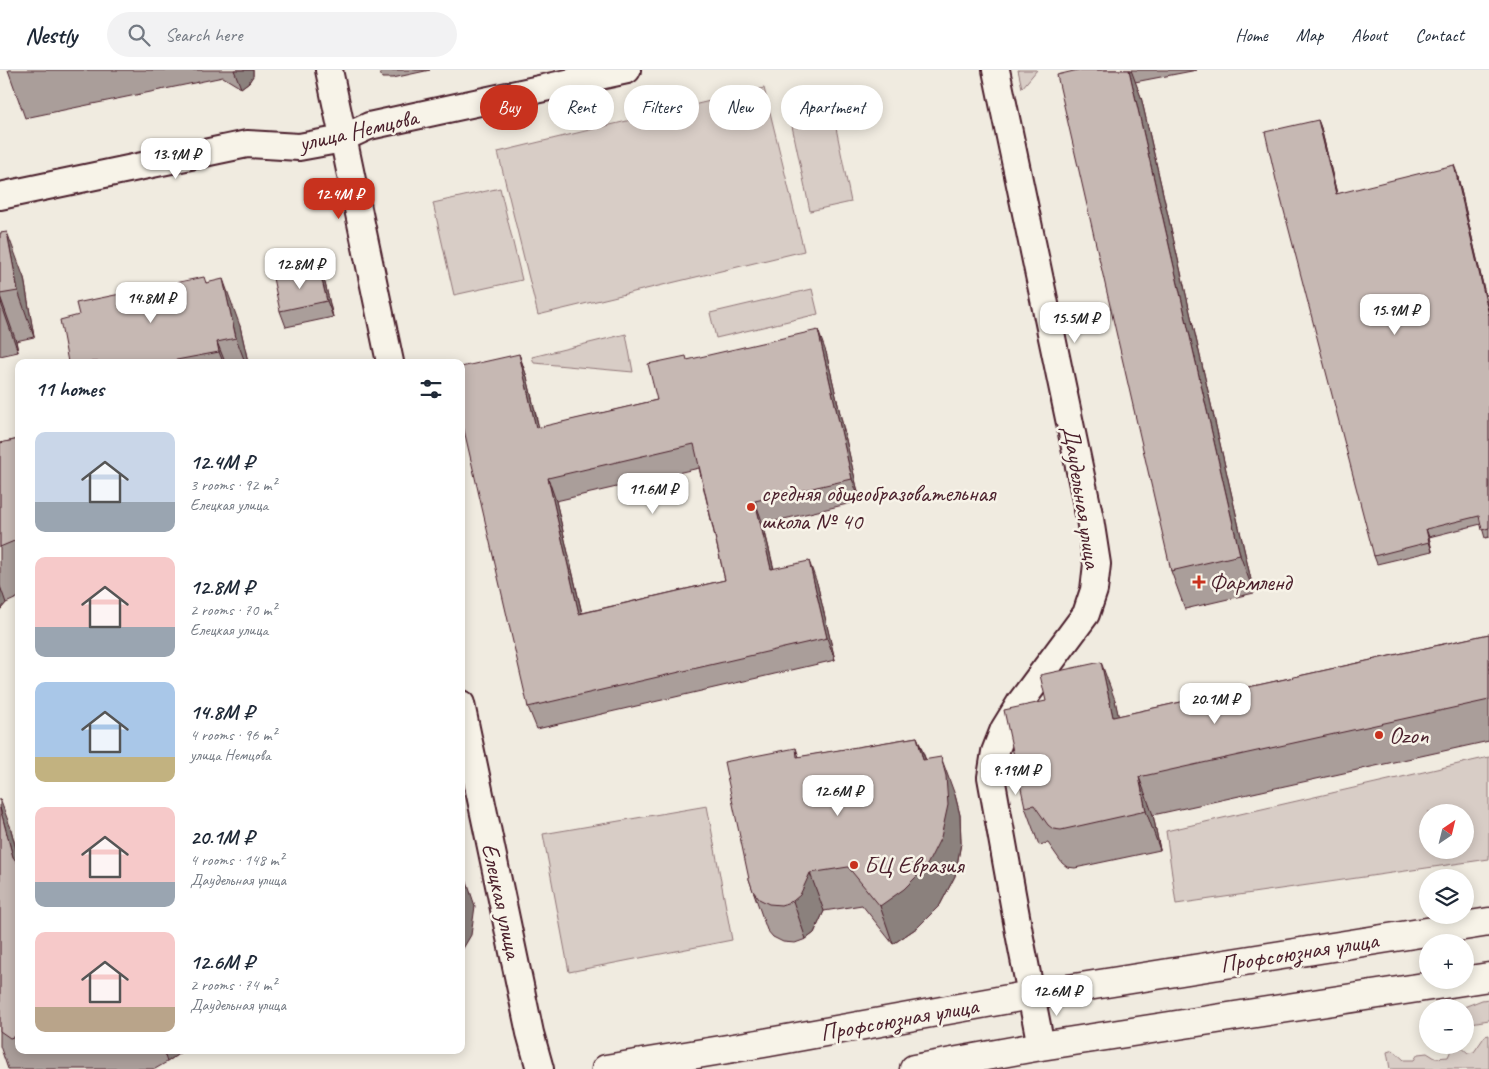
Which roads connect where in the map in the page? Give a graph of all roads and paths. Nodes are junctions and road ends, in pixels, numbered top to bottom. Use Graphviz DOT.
graph roads {
  1 [pos="329,70"];
  2 [pos="627,70"];
  3 [pos="996,70"];
  4 [pos="343,138"];
  5 [pos="0,196"];
  6 [pos="389,359"];
  7 [pos="465,723"];
  8 [pos="1489,922"];
  9 [pos="1489,977"];
  10 [pos="1031,995"];
  11 [pos="1041,1046"];
  12 [pos="540,1069"];
  13 [pos="606,1069"];
  14 [pos="914,1069"];
  1 -- 4 [label="street"];
  2 -- 4 [label="street, улица Немцова"];
  3 -- 10 [label="street, Даудельная улица"];
  4 -- 5 [label="street, улица Немцова"];
  4 -- 6 [label="street"];
  7 -- 12 [label="street, Елецкая улица"];
  8 -- 10 [label="main road, Профсоюзная улица"];
  9 -- 11 [label="main road"];
  10 -- 11 [label="street, Даудельная улица"];
  10 -- 13 [label="main road, Профсоюзная улица"];
  11 -- 14 [label="main road"];
}
